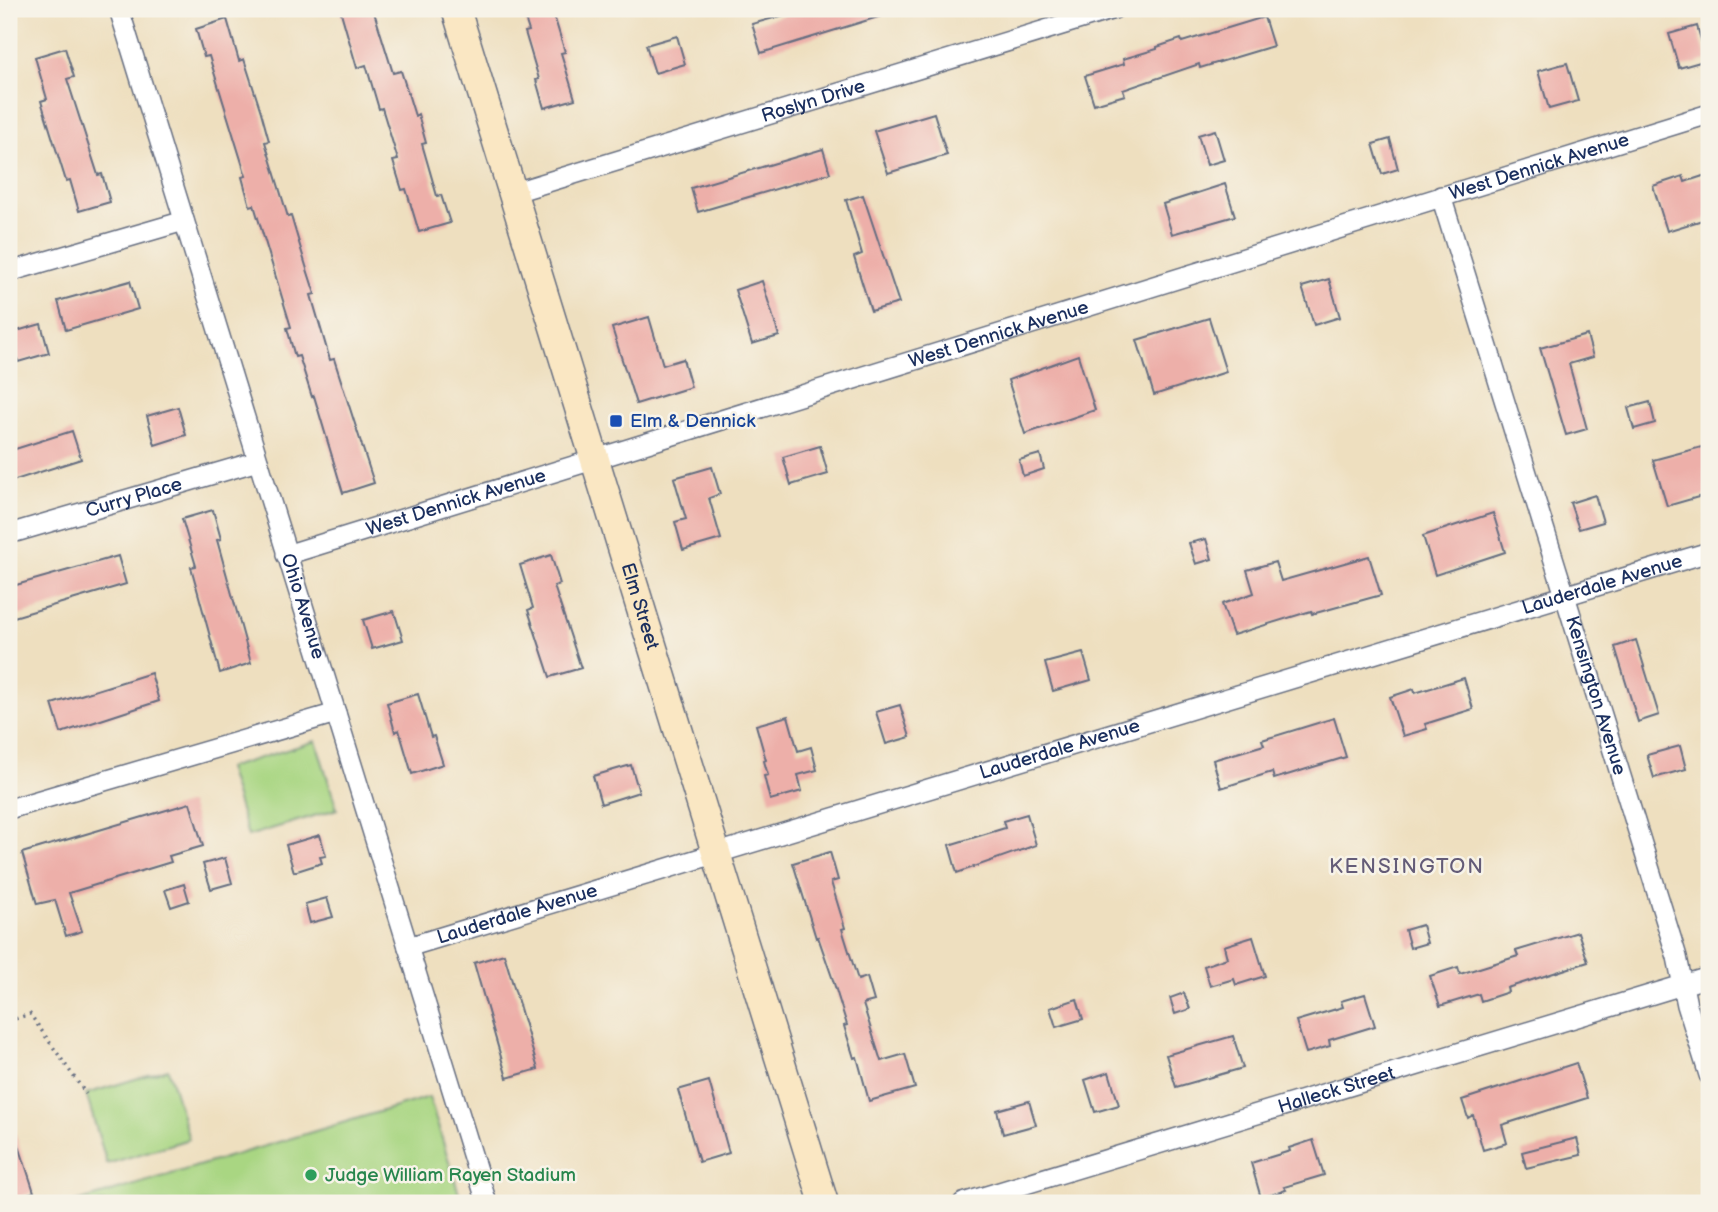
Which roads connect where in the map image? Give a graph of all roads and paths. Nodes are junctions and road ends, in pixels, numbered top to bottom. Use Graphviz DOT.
graph roads {
  1 [pos="119,9"];
  2 [pos="456,9"];
  3 [pos="1114,9"];
  4 [pos="1709,114"];
  5 [pos="512,193"];
  6 [pos="1441,196"];
  7 [pos="184,221"];
  8 [pos="9,272"];
  9 [pos="596,459"];
  10 [pos="258,461"];
  11 [pos="9,534"];
  12 [pos="1709,552"];
  13 [pos="286,555"];
  14 [pos="1565,596"];
  15 [pos="336,713"];
  16 [pos="9,809"];
  17 [pos="718,853"];
  18 [pos="408,947"];
  19 [pos="1709,977"];
  20 [pos="1683,985"];
  21 [pos="9,1021"];
  22 [pos="1709,1075"];
  23 [pos="86,1094"];
  24 [pos="487,1203"];
  25 [pos="824,1203"];
  26 [pos="963,1203"];
  1 -- 7 [label="street, Ohio Avenue"];
  2 -- 5 [label="street, Elm Street"];
  3 -- 5 [label="street, Roslyn Drive"];
  4 -- 6 [label="street, West Dennick Avenue"];
  5 -- 9 [label="street, Elm Street"];
  6 -- 9 [label="street, West Dennick Avenue"];
  6 -- 14 [label="street, Kensington Avenue"];
  7 -- 8 [label="street"];
  7 -- 10 [label="street, Ohio Avenue"];
  9 -- 13 [label="street, West Dennick Avenue"];
  9 -- 17 [label="street, Elm Street"];
  10 -- 11 [label="street, Curry Place"];
  10 -- 13 [label="street, Ohio Avenue"];
  12 -- 14 [label="street, Lauderdale Avenue"];
  13 -- 15 [label="street, Ohio Avenue"];
  14 -- 17 [label="street, Lauderdale Avenue"];
  14 -- 20 [label="street, Kensington Avenue"];
  15 -- 16 [label="street"];
  15 -- 18 [label="street, Ohio Avenue"];
  17 -- 18 [label="street, Lauderdale Avenue"];
  17 -- 25 [label="street, Elm Street"];
  18 -- 24 [label="street, Ohio Avenue"];
  19 -- 20 [label="street, Halleck Street"];
  20 -- 22 [label="street, Kensington Avenue"];
  20 -- 26 [label="street, Halleck Street"];
  21 -- 23 [label="path"];
}
